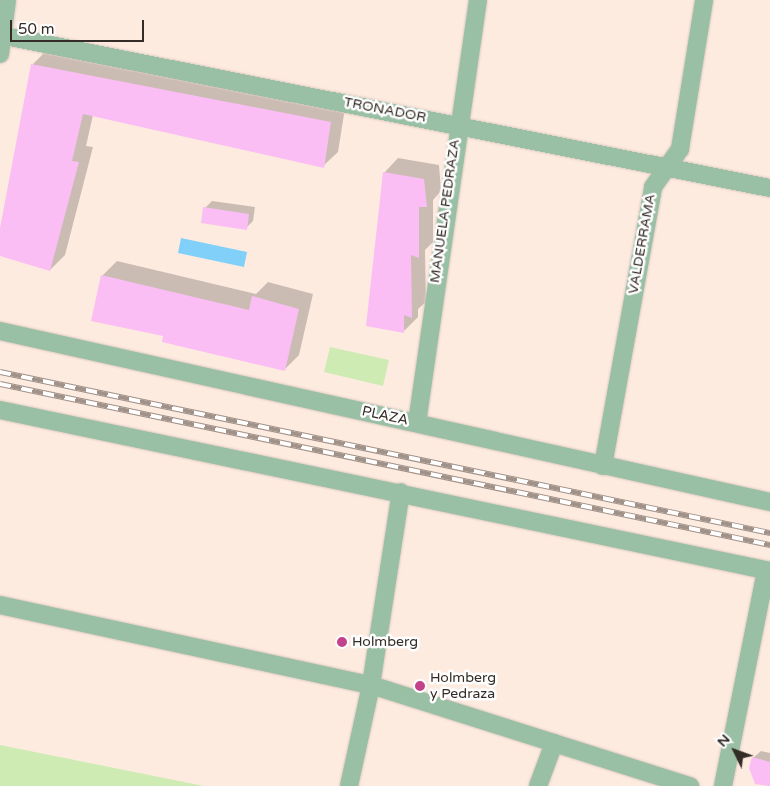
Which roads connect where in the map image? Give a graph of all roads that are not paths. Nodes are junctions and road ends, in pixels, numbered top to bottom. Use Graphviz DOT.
graph roads {
  1 [pos="7,0"];
  2 [pos="478,0"];
  3 [pos="704,0"];
  4 [pos="1,35"];
  5 [pos="0,54"];
  6 [pos="458,124"];
  7 [pos="668,167"];
  8 [pos="770,188"];
  9 [pos="0,331"];
  10 [pos="0,410"];
  11 [pos="417,423"];
  12 [pos="603,466"];
  13 [pos="401,492"];
  14 [pos="770,502"];
  15 [pos="768,570"];
  16 [pos="0,605"];
  17 [pos="371,685"];
  18 [pos="554,743"];
  19 [pos="349,786"];
  20 [pos="538,786"];
  21 [pos="690,786"];
  22 [pos="723,786"];
  1 -- 4 [label="street"];
  2 -- 6 [label="street, MANUELA PEDRAZA"];
  3 -- 7 [label="street, VALDERRAMA"];
  4 -- 5 [label="street"];
  4 -- 6 [label="street, TRONADOR"];
  6 -- 7 [label="street, TRONADOR"];
  6 -- 11 [label="street, MANUELA PEDRAZA"];
  7 -- 8 [label="street, TRONADOR"];
  7 -- 12 [label="street, VALDERRAMA"];
  9 -- 11 [label="street, PLAZA"];
  10 -- 13 [label="street"];
  11 -- 12 [label="street, PLAZA"];
  12 -- 14 [label="street, PLAZA"];
  13 -- 15 [label="street"];
  13 -- 17 [label="street"];
  15 -- 22 [label="street"];
  16 -- 17 [label="street"];
  17 -- 18 [label="street"];
  17 -- 19 [label="street"];
  18 -- 20 [label="street"];
  18 -- 21 [label="street"];
}
